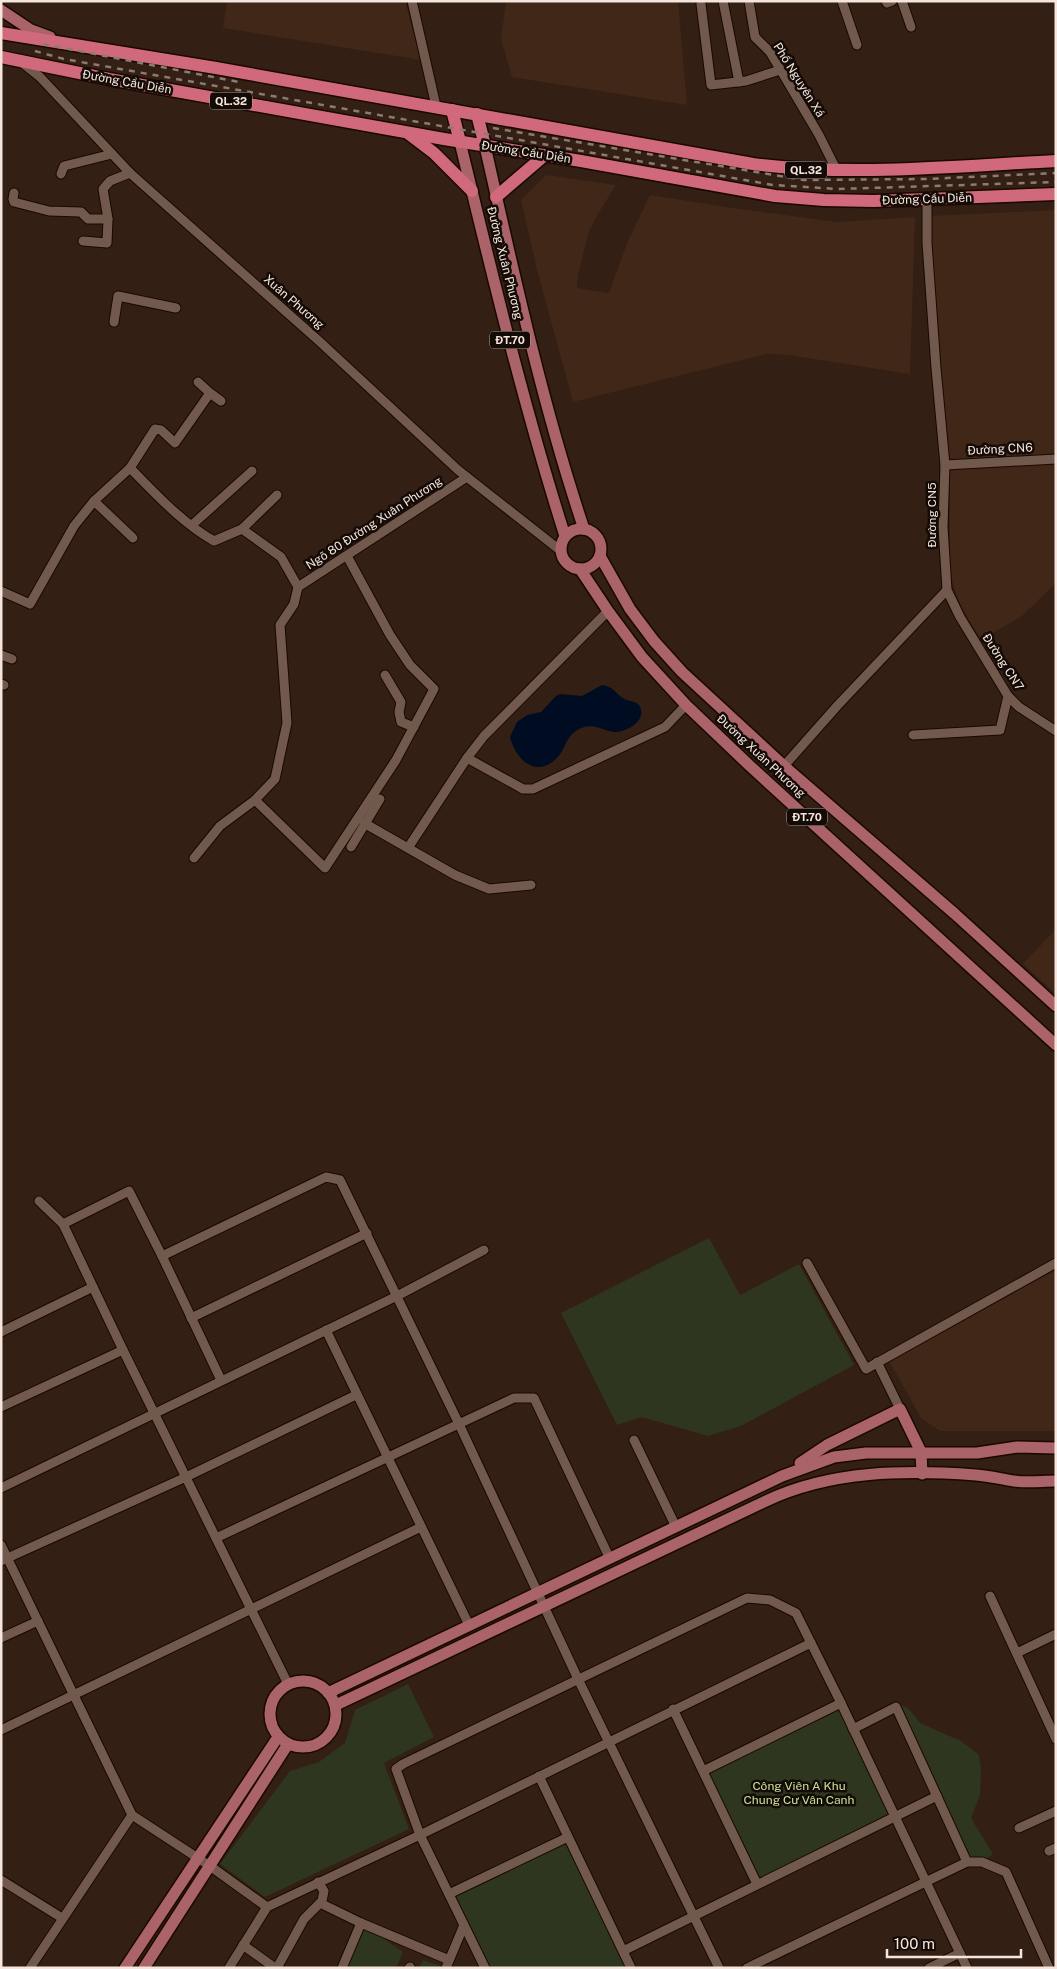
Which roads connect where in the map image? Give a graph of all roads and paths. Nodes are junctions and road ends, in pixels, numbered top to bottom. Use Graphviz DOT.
graph roads {
  1 [pos="412,1"];
  2 [pos="723,1"];
  3 [pos="749,1"];
  4 [pos="842,1"];
  5 [pos="886,1"];
  6 [pos="892,1"];
  7 [pos="902,1"];
  8 [pos="702,4"];
  9 [pos="1,10"];
  10 [pos="911,27"];
  11 [pos="1,33"];
  12 [pos="64,42"];
  13 [pos="857,45"];
  14 [pos="1,57"];
  15 [pos="20,62"];
  16 [pos="780,70"];
  17 [pos="739,82"];
  18 [pos="436,106"];
  19 [pos="452,110"];
  20 [pos="477,114"];
  21 [pos="407,132"];
  22 [pos="460,142"];
  23 [pos="485,146"];
  24 [pos="112,154"];
  25 [pos="545,155"];
  26 [pos="1056,161"];
  27 [pos="837,170"];
  28 [pos="130,173"];
  29 [pos="61,174"];
  30 [pos="472,190"];
  31 [pos="14,193"];
  32 [pos="1056,194"];
  33 [pos="496,197"];
  34 [pos="927,200"];
  35 [pos="108,219"];
  36 [pos="83,241"];
  37 [pos="176,308"];
  38 [pos="114,322"];
  39 [pos="198,382"];
  40 [pos="210,393"];
  41 [pos="220,400"];
  42 [pos="1056,459"];
  43 [pos="945,465"];
  44 [pos="130,468"];
  45 [pos="252,471"];
  46 [pos="467,477"];
  47 [pos="277,496"];
  48 [pos="94,501"];
  49 [pos="192,525"];
  50 [pos="242,529"];
  51 [pos="584,529"];
  52 [pos="565,536"];
  53 [pos="133,538"];
  54 [pos="561,551"];
  55 [pos="347,556"];
  56 [pos="600,556"];
  57 [pos="580,569"];
  58 [pos="298,587"];
  59 [pos="1,590"];
  60 [pos="947,590"];
  61 [pos="608,612"];
  62 [pos="1,655"];
  63 [pos="12,659"];
  64 [pos="385,675"];
  65 [pos="1008,696"];
  66 [pos="686,705"];
  67 [pos="414,727"];
  68 [pos="1056,731"];
  69 [pos="913,735"];
  70 [pos="467,758"];
  71 [pos="784,766"];
  72 [pos="380,799"];
  73 [pos="256,800"];
  74 [pos="364,823"];
  75 [pos="350,847"];
  76 [pos="408,848"];
  77 [pos="194,858"];
  78 [pos="531,885"];
  79 [pos="1056,1006"];
  80 [pos="1056,1045"];
  81 [pos="38,1201"];
  82 [pos="63,1224"];
  83 [pos="367,1233"];
  84 [pos="484,1250"];
  85 [pos="162,1256"];
  86 [pos="808,1262"];
  87 [pos="1056,1263"];
  88 [pos="93,1287"];
  89 [pos="397,1296"];
  90 [pos="191,1318"];
  91 [pos="326,1330"];
  92 [pos="1,1332"];
  93 [pos="123,1350"];
  94 [pos="877,1362"];
  95 [pos="221,1380"];
  96 [pos="356,1395"];
  97 [pos="1,1407"];
  98 [pos="900,1409"];
  99 [pos="155,1414"];
  100 [pos="459,1424"];
  101 [pos="634,1440"];
  102 [pos="1056,1448"];
  103 [pos="921,1452"];
  104 [pos="387,1457"];
  105 [pos="922,1474"];
  106 [pos="782,1476"];
  107 [pos="186,1477"];
  108 [pos="1056,1482"];
  109 [pos="1,1488"];
  110 [pos="421,1527"];
  111 [pos="676,1527"];
  112 [pos="216,1538"];
  113 [pos="1,1546"];
  114 [pos="610,1559"];
  115 [pos="4,1560"];
  116 [pos="538,1593"];
  117 [pos="990,1596"];
  118 [pos="544,1606"];
  119 [pos="252,1609"];
  120 [pos="38,1621"];
  121 [pos="469,1625"];
  122 [pos="1056,1634"];
  123 [pos="1,1638"];
  124 [pos="811,1643"];
  125 [pos="1017,1653"];
  126 [pos="578,1679"];
  127 [pos="288,1684"];
  128 [pos="328,1693"];
  129 [pos="74,1695"];
  130 [pos="841,1703"];
  131 [pos="336,1705"];
  132 [pos="673,1709"];
  133 [pos="853,1729"];
  134 [pos="1,1730"];
  135 [pos="278,1736"];
  136 [pos="1056,1740"];
  137 [pos="609,1743"];
  138 [pos="288,1744"];
  139 [pos="703,1771"];
  140 [pos="539,1776"];
  141 [pos="936,1796"];
  142 [pos="1056,1812"];
  143 [pos="132,1815"];
  144 [pos="895,1816"];
  145 [pos="1019,1828"];
  146 [pos="420,1835"];
  147 [pos="568,1837"];
  148 [pos="198,1858"];
  149 [pos="967,1862"];
  150 [pos="210,1866"];
  151 [pos="1,1880"];
  152 [pos="318,1882"];
  153 [pos="926,1883"];
  154 [pos="757,1884"];
  155 [pos="449,1894"];
  156 [pos="320,1903"];
  157 [pos="267,1906"];
  158 [pos="693,1916"];
  159 [pos="62,1918"];
  160 [pos="361,1923"];
  161 [pos="464,1925"];
  162 [pos="243,1946"];
  163 [pos="623,1951"];
  164 [pos="960,1953"];
  165 [pos="448,1964"];
  166 [pos="30,1968"];
  167 [pos="125,1968"];
  168 [pos="144,1968"];
  169 [pos="229,1968"];
  170 [pos="276,1968"];
  171 [pos="342,1968"];
  172 [pos="485,1968"];
  173 [pos="631,1968"];
  174 [pos="718,1968"];
  175 [pos="747,1968"];
  176 [pos="929,1968"];
  177 [pos="967,1968"];
  178 [pos="1049,1968"];
  1 -- 18 [label="street"];
  2 -- 17 [label="street"];
  3 -- 16 [label="street, Phố Nguyên Xá"];
  4 -- 13 [label="street"];
  5 -- 6 [label="street"];
  7 -- 10 [label="street"];
  8 -- 17 [label="street"];
  9 -- 12 [label="main road"];
  11 -- 12 [label="highway, QL.32"];
  12 -- 18 [label="highway, QL.32"];
  14 -- 15 [label="highway, Đường Cầu Diễn / QL.32"];
  15 -- 21 [label="highway, Đường Cầu Diễn / QL.32"];
  15 -- 24 [label="street, Xuân Phương"];
  16 -- 17 [label="street"];
  16 -- 27 [label="street, Phố Nguyên Xá"];
  18 -- 19 [label="highway, QL.32"];
  19 -- 20 [label="highway, QL.32"];
  19 -- 22 [label="highway, ĐT.70"];
  20 -- 23 [label="highway, ĐT.70"];
  20 -- 27 [label="highway, QL.32"];
  21 -- 22 [label="highway, Đường Cầu Diễn / QL.32"];
  21 -- 30 [label="highway"];
  22 -- 23 [label="highway, Đường Cầu Diễn / QL.32"];
  22 -- 30 [label="main road, Đường Xuân Phương / ĐT.70"];
  23 -- 25 [label="highway, Đường Cầu Diễn / QL.32"];
  23 -- 33 [label="main road, Đường Xuân Phương / ĐT.70"];
  24 -- 28 [label="street, Xuân Phương"];
  24 -- 29 [label="street"];
  25 -- 33 [label="highway"];
  25 -- 34 [label="highway, Đường Cầu Diễn / QL.32"];
  26 -- 27 [label="highway, QL.32"];
  28 -- 35 [label="street"];
  28 -- 46 [label="street, Xuân Phương"];
  30 -- 52 [label="main road, Đường Xuân Phương / ĐT.70"];
  31 -- 35 [label="street"];
  32 -- 34 [label="highway, Đường Cầu Diễn / QL.32"];
  33 -- 51 [label="main road, Đường Xuân Phương / ĐT.70"];
  34 -- 43 [label="street, Đường CN5"];
  35 -- 36 [label="street"];
  37 -- 38 [label="street"];
  39 -- 40 [label="street"];
  40 -- 41 [label="street"];
  40 -- 44 [label="street"];
  42 -- 43 [label="street, Đường CN6"];
  43 -- 60 [label="street, Đường CN5"];
  44 -- 48 [label="street"];
  44 -- 49 [label="street"];
  45 -- 49 [label="street"];
  46 -- 54 [label="street, Xuân Phương"];
  46 -- 55 [label="street, Ngõ 80 Đường Xuân Phương"];
  47 -- 50 [label="street"];
  48 -- 53 [label="street"];
  48 -- 59 [label="street"];
  49 -- 50 [label="street"];
  50 -- 58 [label="street, Ngõ 80 Đường Xuân Phương"];
  51 -- 52 [label="main road"];
  51 -- 56 [label="main road"];
  52 -- 54 [label="main road"];
  54 -- 57 [label="main road"];
  55 -- 58 [label="street, Ngõ 80 Đường Xuân Phương"];
  55 -- 67 [label="street"];
  56 -- 57 [label="main road"];
  56 -- 71 [label="main road, Đường Xuân Phương / ĐT.70"];
  57 -- 61 [label="main road, Đường Xuân Phương / ĐT.70"];
  58 -- 73 [label="street"];
  60 -- 65 [label="street, Đường CN7"];
  60 -- 71 [label="street"];
  61 -- 66 [label="main road, Đường Xuân Phương / ĐT.70"];
  61 -- 70 [label="street"];
  62 -- 63 [label="street"];
  64 -- 67 [label="street"];
  65 -- 68 [label="street, Đường CN7"];
  65 -- 69 [label="street"];
  66 -- 70 [label="street"];
  66 -- 80 [label="main road, Đường Xuân Phương / ĐT.70"];
  67 -- 73 [label="street"];
  70 -- 76 [label="street"];
  71 -- 79 [label="main road, Đường Xuân Phương / ĐT.70"];
  72 -- 74 [label="street"];
  73 -- 77 [label="street"];
  74 -- 75 [label="street"];
  74 -- 76 [label="street"];
  76 -- 78 [label="street"];
  81 -- 82 [label="street"];
  82 -- 85 [label="street"];
  82 -- 88 [label="street"];
  83 -- 85 [label="street"];
  83 -- 89 [label="street"];
  83 -- 90 [label="street"];
  84 -- 89 [label="street"];
  85 -- 90 [label="street"];
  86 -- 94 [label="street"];
  87 -- 94 [label="street"];
  88 -- 92 [label="street"];
  88 -- 93 [label="street"];
  89 -- 91 [label="street"];
  89 -- 100 [label="street"];
  90 -- 95 [label="street"];
  91 -- 95 [label="street"];
  91 -- 96 [label="street"];
  93 -- 97 [label="street"];
  93 -- 99 [label="street"];
  94 -- 98 [label="street"];
  95 -- 99 [label="street"];
  96 -- 104 [label="street"];
  96 -- 107 [label="street"];
  98 -- 103 [label="main road"];
  98 -- 106 [label="main road"];
  99 -- 107 [label="street"];
  99 -- 109 [label="street"];
  100 -- 104 [label="street"];
  100 -- 114 [label="street"];
  100 -- 116 [label="street"];
  101 -- 111 [label="street"];
  102 -- 103 [label="main road"];
  103 -- 105 [label="main road"];
  103 -- 106 [label="main road"];
  104 -- 110 [label="street"];
  104 -- 112 [label="street"];
  105 -- 108 [label="main road"];
  105 -- 118 [label="main road"];
  106 -- 111 [label="main road"];
  107 -- 112 [label="street"];
  107 -- 115 [label="street"];
  110 -- 119 [label="street"];
  110 -- 121 [label="street"];
  111 -- 114 [label="main road"];
  112 -- 119 [label="street"];
  113 -- 115 [label="street"];
  114 -- 116 [label="main road"];
  115 -- 120 [label="street"];
  116 -- 118 [label="street"];
  116 -- 121 [label="main road"];
  117 -- 125 [label="street"];
  118 -- 126 [label="street"];
  118 -- 131 [label="main road"];
  119 -- 127 [label="street"];
  119 -- 129 [label="street"];
  120 -- 123 [label="street"];
  120 -- 129 [label="street"];
  121 -- 128 [label="main road"];
  122 -- 125 [label="street"];
  124 -- 126 [label="street"];
  124 -- 130 [label="street"];
  124 -- 132 [label="street"];
  125 -- 136 [label="street"];
  126 -- 137 [label="street"];
  126 -- 146 [label="street"];
  127 -- 128 [label="main road"];
  127 -- 135 [label="main road"];
  128 -- 131 [label="main road"];
  129 -- 134 [label="street"];
  129 -- 143 [label="street"];
  130 -- 133 [label="street"];
  130 -- 139 [label="street"];
  131 -- 138 [label="main road"];
  132 -- 137 [label="street"];
  132 -- 139 [label="street"];
  133 -- 141 [label="street"];
  133 -- 144 [label="street"];
  135 -- 138 [label="main road"];
  135 -- 148 [label="main road"];
  137 -- 140 [label="street"];
  137 -- 158 [label="street"];
  138 -- 150 [label="main road"];
  139 -- 154 [label="street"];
  140 -- 146 [label="street"];
  140 -- 147 [label="street"];
  141 -- 144 [label="street"];
  141 -- 149 [label="street"];
  142 -- 145 [label="street"];
  143 -- 148 [label="street"];
  143 -- 159 [label="street"];
  144 -- 153 [label="street"];
  144 -- 154 [label="street"];
  146 -- 152 [label="street"];
  146 -- 155 [label="street"];
  147 -- 155 [label="street"];
  147 -- 163 [label="street"];
  148 -- 150 [label="street"];
  148 -- 167 [label="main road"];
  149 -- 153 [label="street"];
  149 -- 178 [label="street"];
  150 -- 157 [label="street"];
  150 -- 168 [label="main road"];
  151 -- 159 [label="street"];
  152 -- 156 [label="street"];
  152 -- 157 [label="street"];
  153 -- 164 [label="street"];
  153 -- 175 [label="street"];
  154 -- 158 [label="street"];
  155 -- 161 [label="street"];
  156 -- 160 [label="street"];
  156 -- 170 [label="street"];
  157 -- 162 [label="street"];
  158 -- 163 [label="street"];
  158 -- 174 [label="street"];
  159 -- 166 [label="street"];
  160 -- 165 [label="street"];
  160 -- 171 [label="street"];
  161 -- 165 [label="street"];
  161 -- 172 [label="street"];
  162 -- 169 [label="street"];
  162 -- 170 [label="street"];
  163 -- 173 [label="street"];
  164 -- 176 [label="street"];
  164 -- 177 [label="street"];
}
